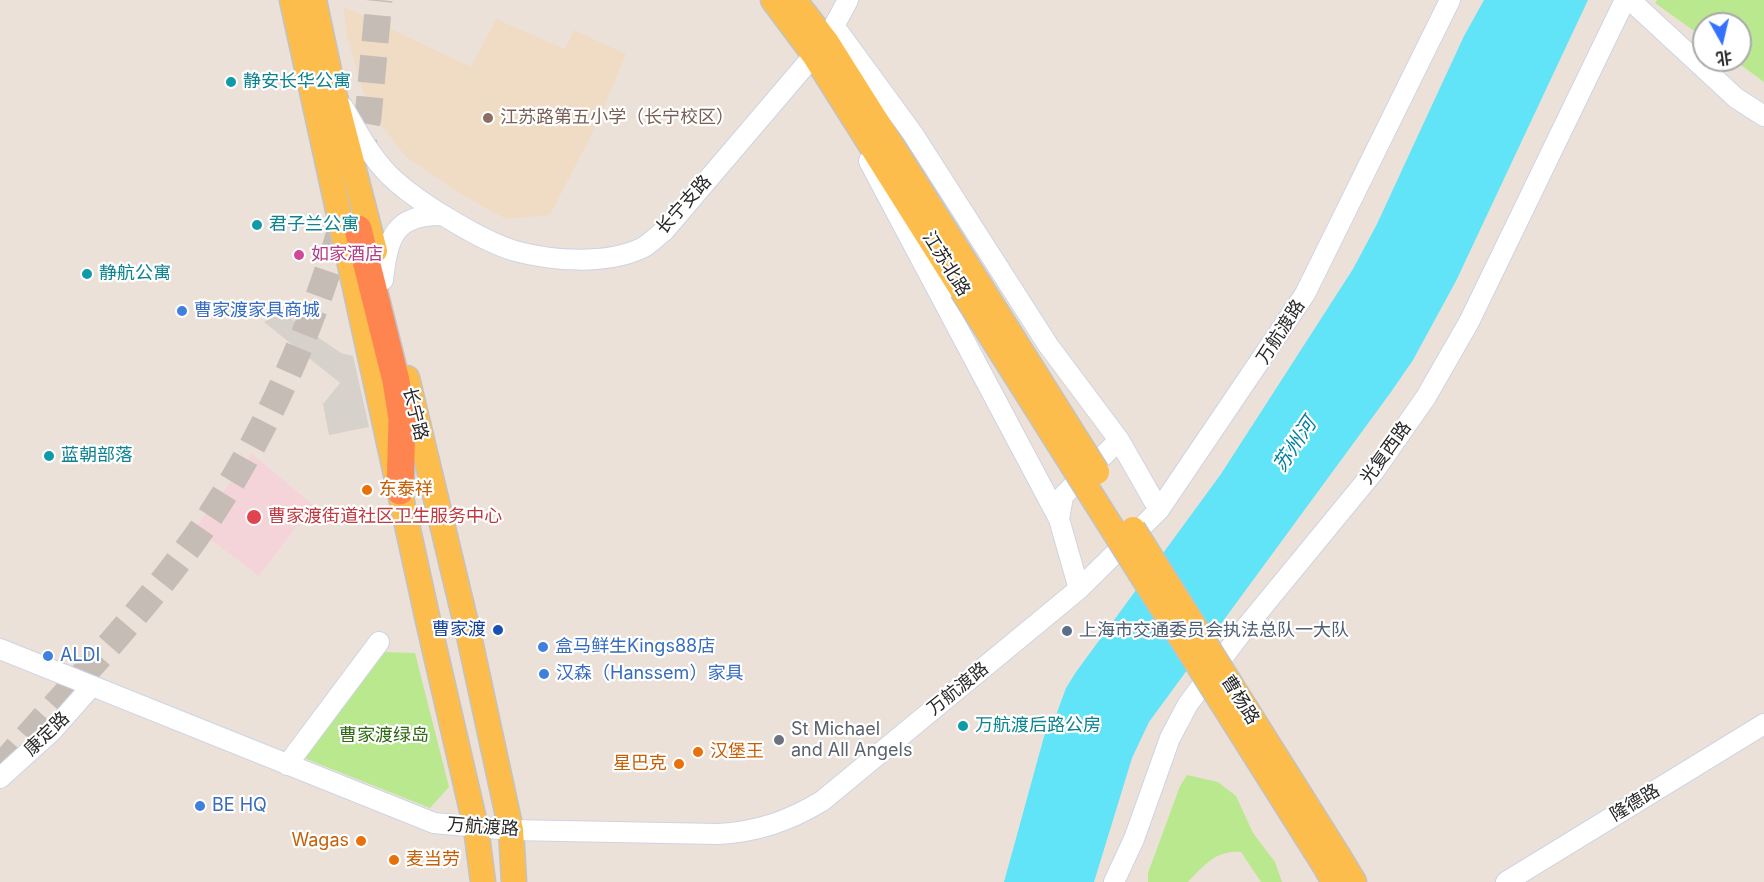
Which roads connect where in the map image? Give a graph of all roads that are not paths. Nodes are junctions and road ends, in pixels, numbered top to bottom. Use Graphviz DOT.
graph roads {
  1 [pos="292,0"];
  2 [pos="314,0"];
  3 [pos="773,0"];
  4 [pos="795,0"];
  5 [pos="848,0"];
  6 [pos="1450,0"];
  7 [pos="1625,0"];
  8 [pos="1630,0"];
  9 [pos="825,41"];
  10 [pos="333,89"];
  11 [pos="841,106"];
  12 [pos="1764,116"];
  13 [pos="443,215"];
  14 [pos="358,229"];
  15 [pos="382,280"];
  16 [pos="1119,440"];
  17 [pos="400,491"];
  18 [pos="1160,510"];
  19 [pos="1059,519"];
  20 [pos="1120,525"];
  21 [pos="1079,589"];
  22 [pos="379,642"];
  23 [pos="0,649"];
  24 [pos="91,687"];
  25 [pos="1764,724"];
  26 [pos="287,765"];
  27 [pos="0,778"];
  28 [pos="476,828"];
  29 [pos="511,830"];
  30 [pos="1332,869"];
  31 [pos="483,882"];
  32 [pos="514,882"];
  33 [pos="1114,882"];
  34 [pos="1354,882"];
  35 [pos="1506,882"];
  1 -- 17 [label="main road, 长宁路"];
  2 -- 10 [label="main road, 长宁路"];
  3 -- 9 [label="main road, 江苏北路"];
  4 -- 9 [label="main road, 江苏北路"];
  5 -- 9 [label="street, 长宁支路"];
  6 -- 18 [label="street, 万航渡路"];
  7 -- 33 [label="street, 光复西路"];
  8 -- 12 [label="street"];
  9 -- 13 [label="street, 长宁支路"];
  9 -- 16 [label="street"];
  9 -- 20 [label="main road, 江苏北路, bridge"];
  10 -- 13 [label="street, 长宁支路"];
  10 -- 15 [label="main road, 长宁路"];
  11 -- 19 [label="street"];
  13 -- 15 [label="street"];
  14 -- 17 [label="highway"];
  15 -- 29 [label="main road, 长宁路"];
  16 -- 18 [label="street"];
  16 -- 19 [label="street"];
  17 -- 28 [label="main road, 长宁路"];
  18 -- 21 [label="street, 万航渡路"];
  19 -- 21 [label="street"];
  20 -- 30 [label="main road, 曹杨路, bridge"];
  21 -- 29 [label="street, 万航渡路"];
  22 -- 26 [label="street"];
  23 -- 24 [label="street, 万航渡路"];
  24 -- 26 [label="street, 万航渡路"];
  24 -- 27 [label="street, 康定路"];
  25 -- 35 [label="street, 隆德路"];
  26 -- 28 [label="street, 万航渡路"];
  28 -- 29 [label="street, 万航渡路"];
  28 -- 31 [label="main road, 长宁路"];
  29 -- 32 [label="main road, 长宁路"];
  30 -- 34 [label="main road, 曹杨路"];
}
